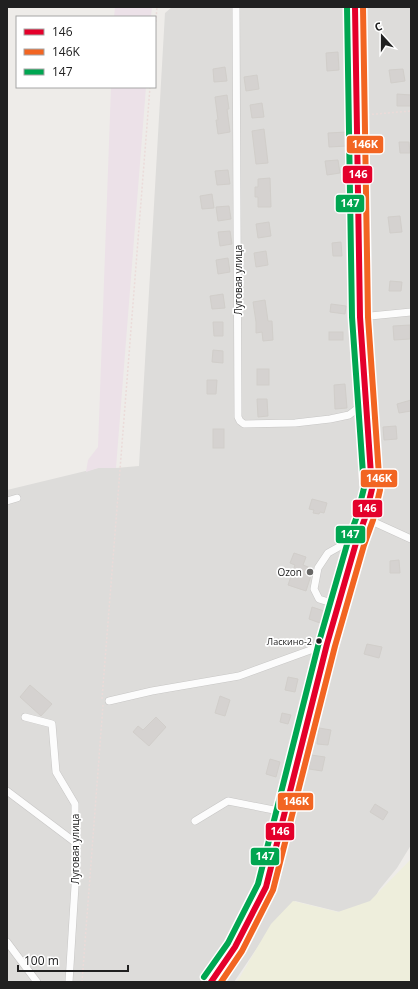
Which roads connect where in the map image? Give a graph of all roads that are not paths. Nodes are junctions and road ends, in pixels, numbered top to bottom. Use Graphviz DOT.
graph roads {
  1 [pos="236,7"];
  2 [pos="355,7"];
  3 [pos="411,312"];
  4 [pos="360,317"];
  5 [pos="366,402"];
  6 [pos="17,498"];
  7 [pos="7,501"];
  8 [pos="365,518"];
  9 [pos="411,539"];
  10 [pos="356,543"];
  11 [pos="338,605"];
  12 [pos="327,644"];
  13 [pos="106,700"];
  14 [pos="25,717"];
  15 [pos="7,791"];
  16 [pos="284,812"];
  17 [pos="195,821"];
  18 [pos="76,843"];
  19 [pos="7,942"];
  20 [pos="38,982"];
  21 [pos="69,982"];
  22 [pos="211,982"];
  1 -- 5 [label="street, Луговая улица"];
  2 -- 4 [label="street"];
  3 -- 4 [label="street"];
  4 -- 5 [label="street"];
  5 -- 8 [label="street"];
  6 -- 7 [label="street"];
  8 -- 9 [label="street"];
  8 -- 10 [label="street"];
  10 -- 11 [label="street"];
  10 -- 11 [label="street"];
  11 -- 12 [label="street"];
  12 -- 13 [label="street"];
  12 -- 16 [label="street"];
  14 -- 18 [label="street, Луговая улица"];
  15 -- 18 [label="street"];
  16 -- 17 [label="street"];
  16 -- 22 [label="street"];
  18 -- 21 [label="street, Луговая улица"];
  19 -- 20 [label="street"];
}
